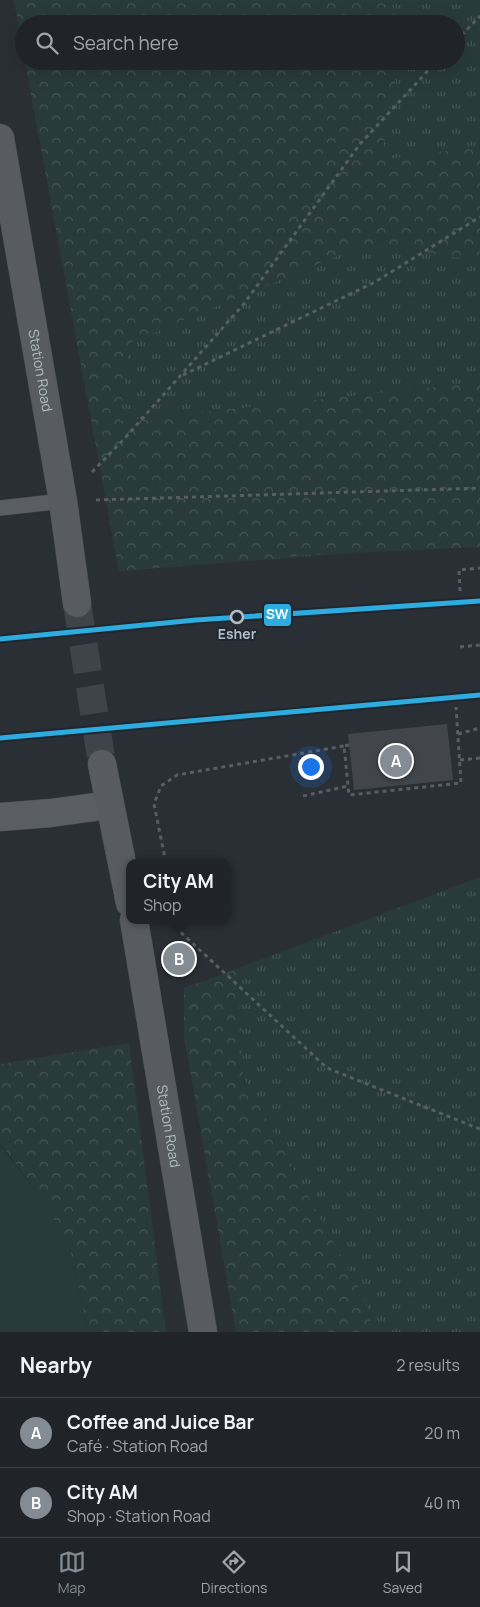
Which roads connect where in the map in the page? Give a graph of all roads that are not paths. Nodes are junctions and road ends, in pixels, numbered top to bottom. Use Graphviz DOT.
graph roads {
  1 [pos="0,138"];
  2 [pos="63,500"];
  3 [pos="0,508"];
  4 [pos="77,603"];
  5 [pos="102,764"];
  6 [pos="110,804"];
  7 [pos="0,817"];
  8 [pos="126,883"];
  9 [pos="135,924"];
  10 [pos="204,1332"];
  1 -- 2 [label="main road, Station Road"];
  2 -- 3 [label="lane"];
  2 -- 4 [label="main road, Station Road"];
  5 -- 6 [label="main road"];
  6 -- 7 [label="street"];
  6 -- 8 [label="main road"];
  9 -- 10 [label="main road, Station Road"];
}
